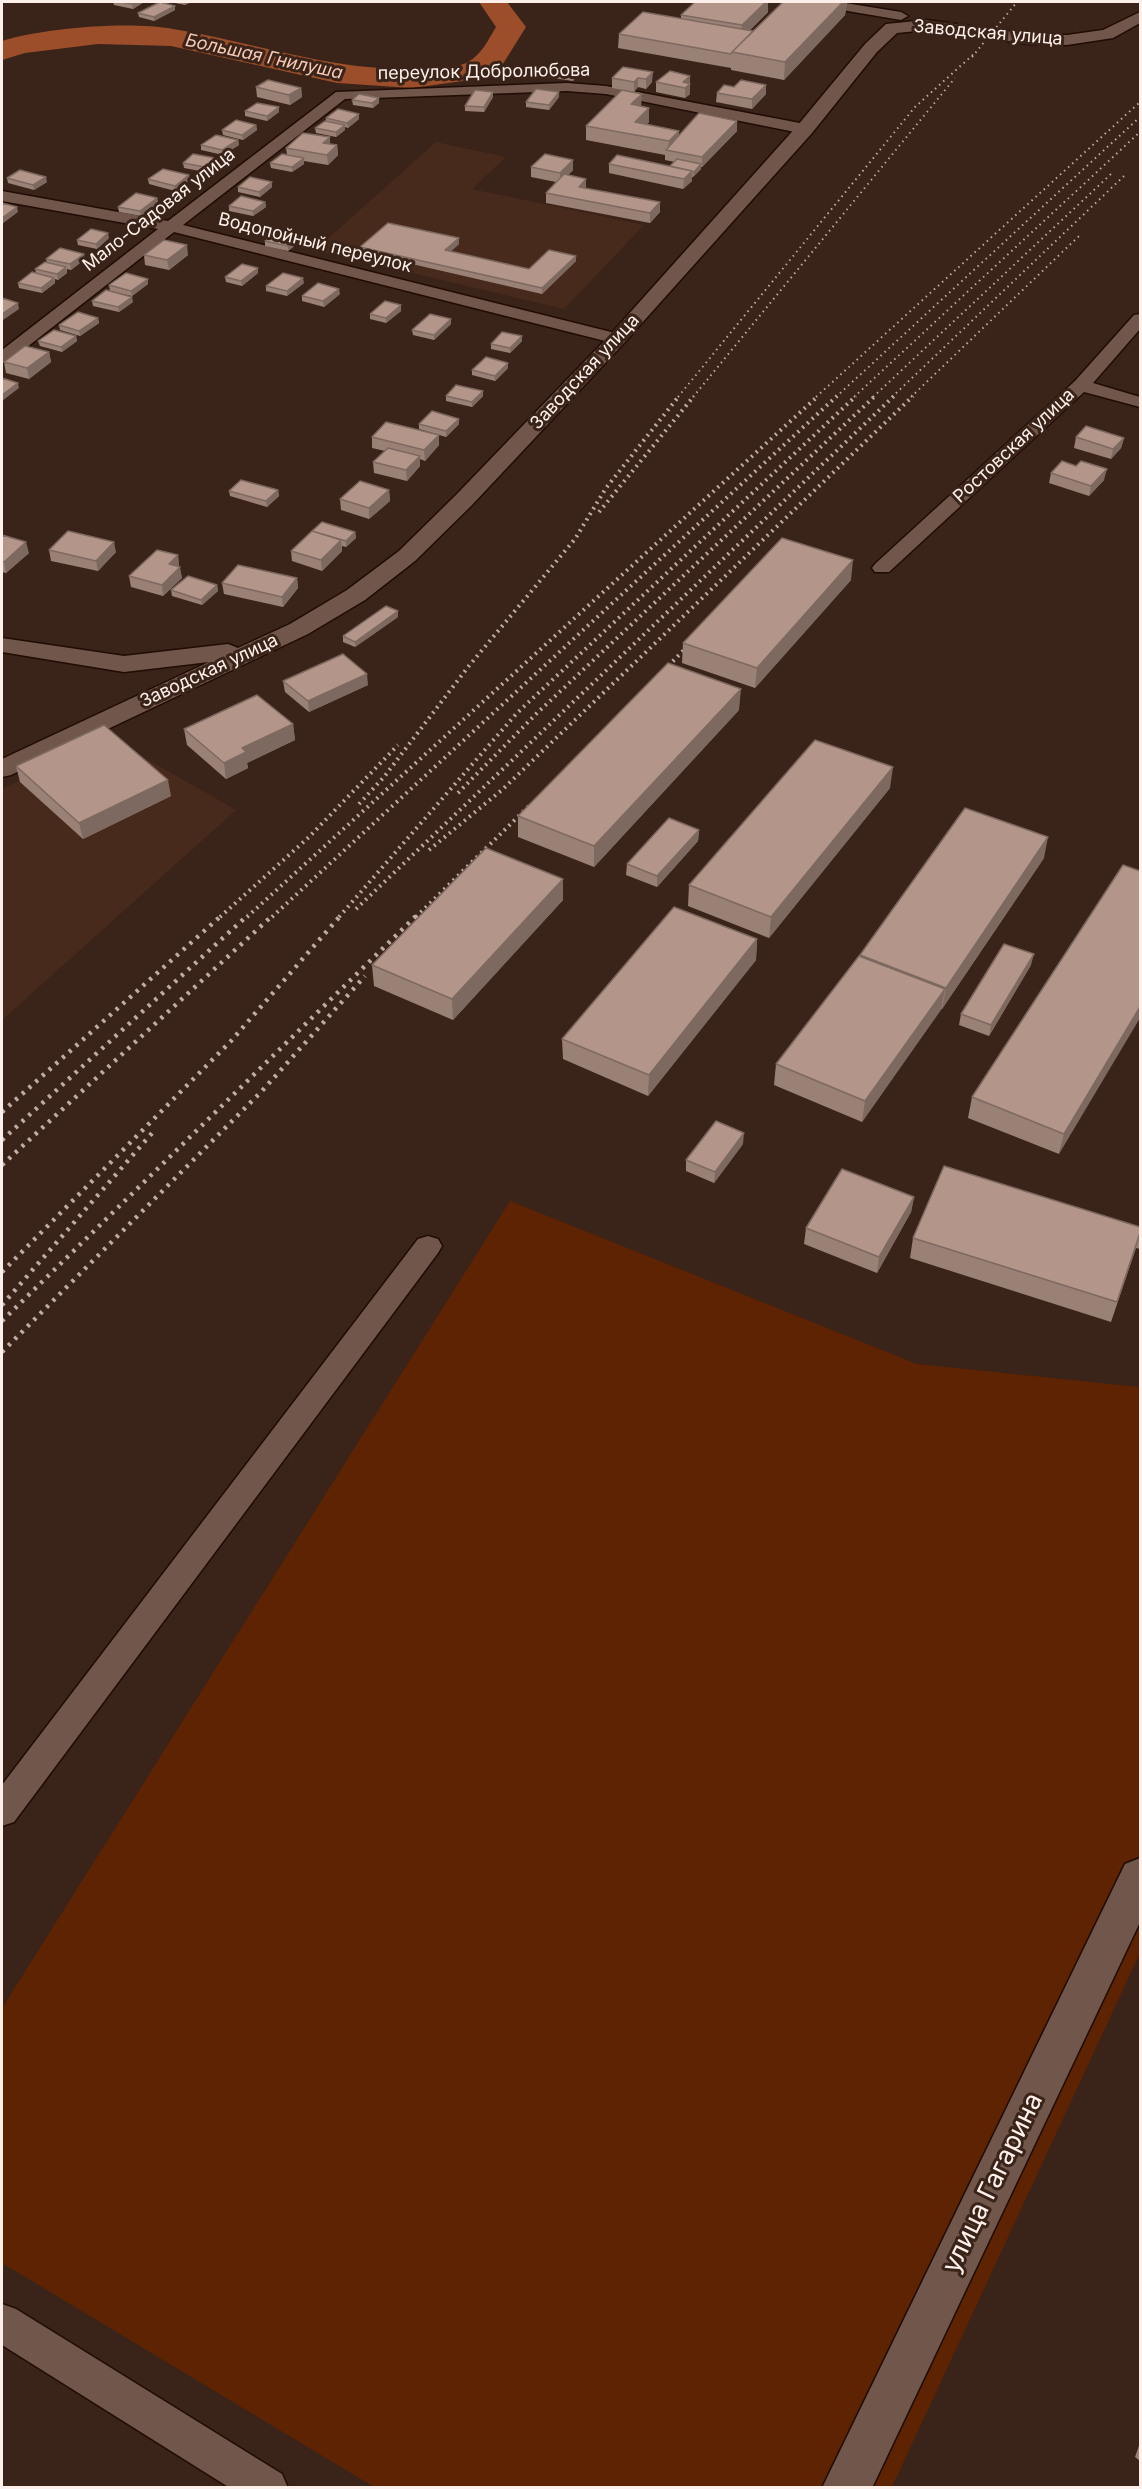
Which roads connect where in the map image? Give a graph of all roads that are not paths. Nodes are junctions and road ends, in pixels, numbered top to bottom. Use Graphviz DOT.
graph roads {
  1 [pos="818,2"];
  2 [pos="911,2"];
  3 [pos="1140,17"];
  4 [pos="904,20"];
  5 [pos="341,95"];
  6 [pos="805,129"];
  7 [pos="2,196"];
  8 [pos="168,226"];
  9 [pos="1140,320"];
  10 [pos="617,339"];
  11 [pos="2,358"];
  12 [pos="1081,385"];
  13 [pos="1140,402"];
  14 [pos="882,568"];
  15 [pos="2,645"];
  16 [pos="265,645"];
  17 [pos="124,664"];
  18 [pos="126,711"];
  19 [pos="2,769"];
  20 [pos="428,1246"];
  21 [pos="2,1811"];
  22 [pos="1140,1878"];
  23 [pos="2,2323"];
  24 [pos="268,2487"];
  25 [pos="846,2487"];
  1 -- 4 [label="street"];
  2 -- 4 [label="street"];
  3 -- 4 [label="main road, Заводская улица"];
  4 -- 6 [label="main road, Заводская улица"];
  5 -- 6 [label="street, переулок Добролюбова"];
  5 -- 8 [label="street, Мало-Садовая улица"];
  6 -- 10 [label="main road, Заводская улица"];
  7 -- 8 [label="street, Водопойный переулок"];
  8 -- 10 [label="street, Водопойный переулок"];
  8 -- 11 [label="street, Мало-Садовая улица"];
  9 -- 12 [label="street, Ростовская улица"];
  10 -- 16 [label="main road, Заводская улица"];
  12 -- 13 [label="street"];
  12 -- 14 [label="street, Ростовская улица"];
  15 -- 17 [label="main road"];
  16 -- 17 [label="main road"];
  16 -- 18 [label="main road, Заводская улица"];
  17 -- 18 [label="main road"];
  18 -- 19 [label="main road, Заводская улица"];
  20 -- 21 [label="street"];
  22 -- 25 [label="main road, улица Гагарина"];
  23 -- 24 [label="street"];
}
